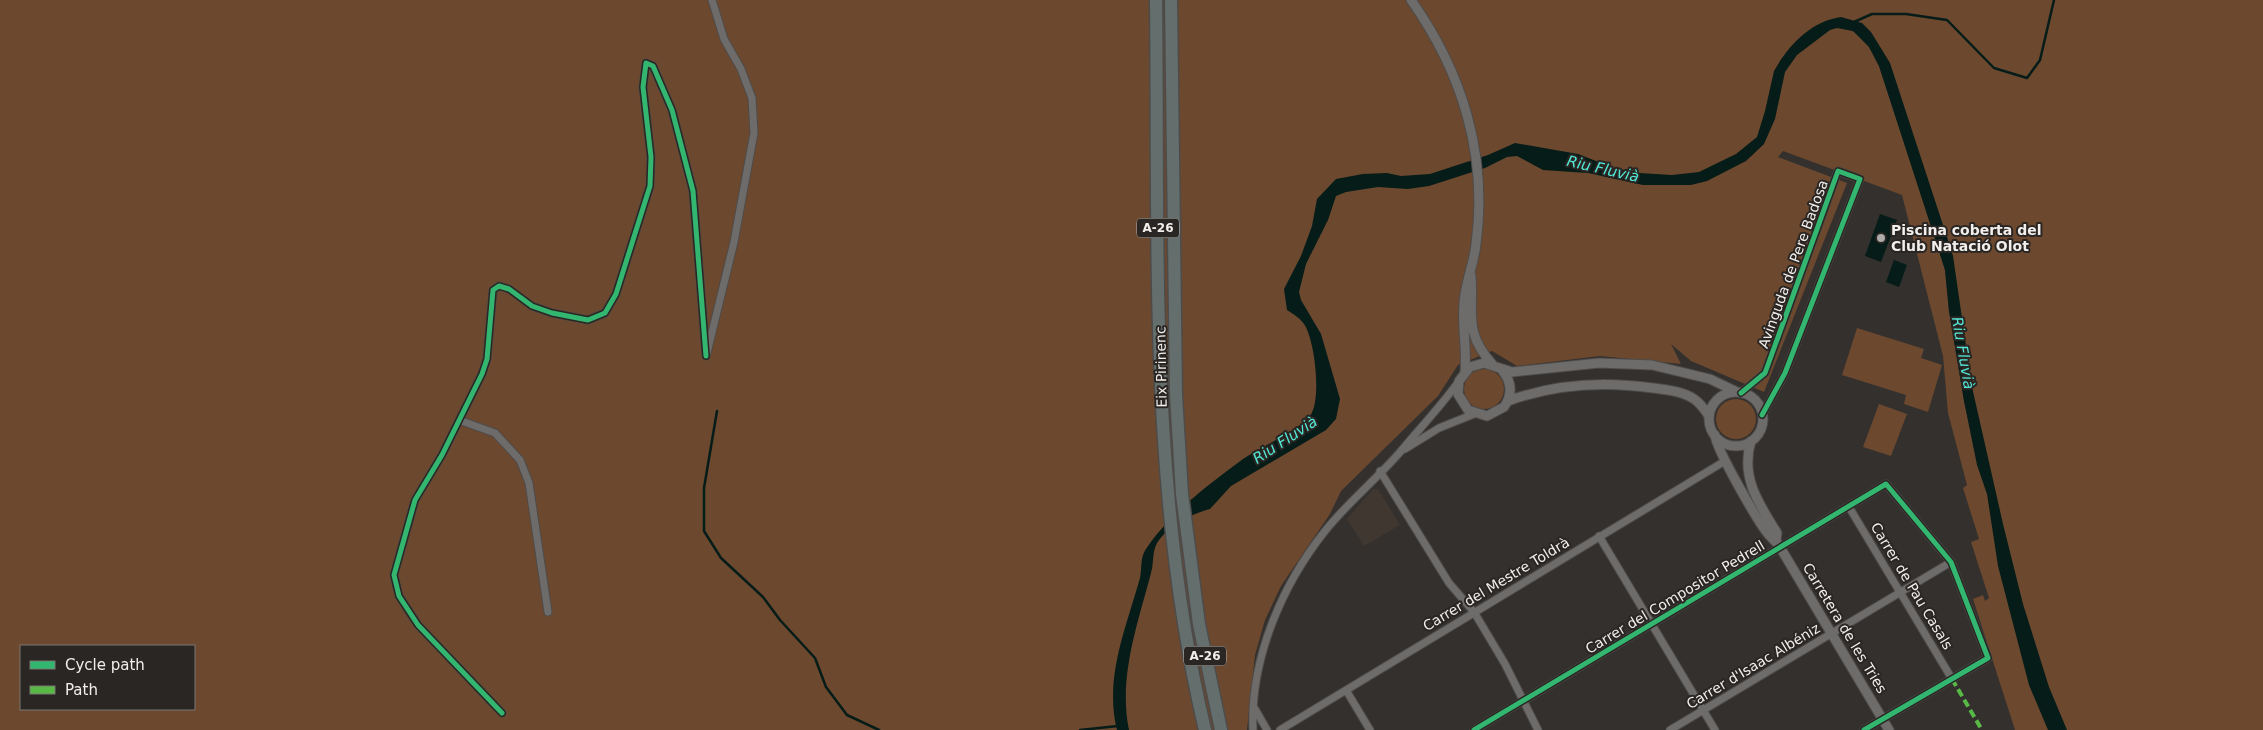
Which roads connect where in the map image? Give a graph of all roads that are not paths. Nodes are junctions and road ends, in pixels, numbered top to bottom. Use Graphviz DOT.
graph roads {
  1 [pos="712,0"];
  2 [pos="1156,0"];
  3 [pos="1171,0"];
  4 [pos="1411,0"];
  5 [pos="1471,271"];
  6 [pos="1492,364"];
  7 [pos="1502,370"];
  8 [pos="1465,372"];
  9 [pos="1459,381"];
  10 [pos="1739,392"];
  11 [pos="1508,401"];
  12 [pos="1474,414"];
  13 [pos="1762,415"];
  14 [pos="1709,416"];
  15 [pos="459,420"];
  16 [pos="1715,435"];
  17 [pos="1751,441"];
  18 [pos="1402,450"];
  19 [pos="1725,461"];
  20 [pos="1380,471"];
  21 [pos="1849,507"];
  22 [pos="1599,536"];
  23 [pos="1778,544"];
  24 [pos="1951,562"];
  25 [pos="1901,592"];
  26 [pos="548,612"];
  27 [pos="1474,612"];
  28 [pos="1652,624"];
  29 [pos="1832,633"];
  30 [pos="1952,679"];
  31 [pos="1346,690"];
  32 [pos="1523,701"];
  33 [pos="1255,708"];
  34 [pos="1703,710"];
  35 [pos="502,713"];
  36 [pos="1883,719"];
  37 [pos="1205,730"];
  38 [pos="1221,730"];
  39 [pos="1253,730"];
  40 [pos="1267,730"];
  41 [pos="1280,730"];
  42 [pos="1370,730"];
  43 [pos="1474,730"];
  44 [pos="1538,730"];
  45 [pos="1670,730"];
  46 [pos="1715,730"];
  47 [pos="1864,730"];
  48 [pos="1890,730"];
  1 -- 15 [label="street"];
  2 -- 37 [label="highway, Eix Pirinenc / A-26"];
  3 -- 38 [label="highway, Eix Pirinenc / A-26"];
  4 -- 5 [label="street"];
  5 -- 6 [label="street"];
  5 -- 8 [label="street"];
  6 -- 7 [label="street"];
  6 -- 8 [label="street"];
  7 -- 10 [label="street"];
  7 -- 11 [label="street"];
  8 -- 9 [label="street"];
  9 -- 12 [label="street"];
  9 -- 18 [label="street"];
  10 -- 13 [label="street"];
  10 -- 13 [label="street, Avinguda de Pere Badosa"];
  10 -- 14 [label="street"];
  11 -- 12 [label="street"];
  11 -- 14 [label="street"];
  12 -- 18 [label="street"];
  13 -- 17 [label="street"];
  14 -- 16 [label="street"];
  15 -- 26 [label="street"];
  15 -- 35 [label="street"];
  16 -- 17 [label="street"];
  16 -- 19 [label="street, Carretera de les Tries"];
  17 -- 23 [label="street, Carretera de les Tries"];
  18 -- 20 [label="street"];
  19 -- 22 [label="street, Carrer del Mestre Toldrà"];
  19 -- 23 [label="street, Carretera de les Tries"];
  20 -- 27 [label="street"];
  20 -- 33 [label="street"];
  21 -- 23 [label="street, Carrer del Compositor Pedrell"];
  21 -- 24 [label="street, Carrer del Compositor Pedrell"];
  21 -- 25 [label="street, Carrer de Pau Casals"];
  22 -- 27 [label="street, Carrer del Mestre Toldrà"];
  22 -- 28 [label="street"];
  23 -- 28 [label="street, Carrer del Compositor Pedrell"];
  23 -- 29 [label="street, Carretera de les Tries"];
  24 -- 25 [label="street, Carrer d'Isaac Albéniz"];
  24 -- 30 [label="street"];
  25 -- 29 [label="street, Carrer d'Isaac Albéniz"];
  25 -- 30 [label="street, Carrer de Pau Casals"];
  27 -- 31 [label="street, Carrer del Mestre Toldrà"];
  27 -- 32 [label="street"];
  28 -- 32 [label="street, Carrer del Compositor Pedrell"];
  28 -- 34 [label="street"];
  29 -- 34 [label="street, Carrer d'Isaac Albéniz"];
  29 -- 36 [label="street, Carretera de les Tries"];
  30 -- 36 [label="street"];
  31 -- 41 [label="street, Carrer del Mestre Toldrà"];
  31 -- 42 [label="street"];
  32 -- 43 [label="street, Carrer del Compositor Pedrell"];
  32 -- 44 [label="street"];
  33 -- 39 [label="street"];
  33 -- 40 [label="street"];
  34 -- 45 [label="street, Carrer d'Isaac Albéniz"];
  34 -- 46 [label="street"];
  36 -- 47 [label="street"];
  36 -- 48 [label="street, Carretera de les Tries"];
}
